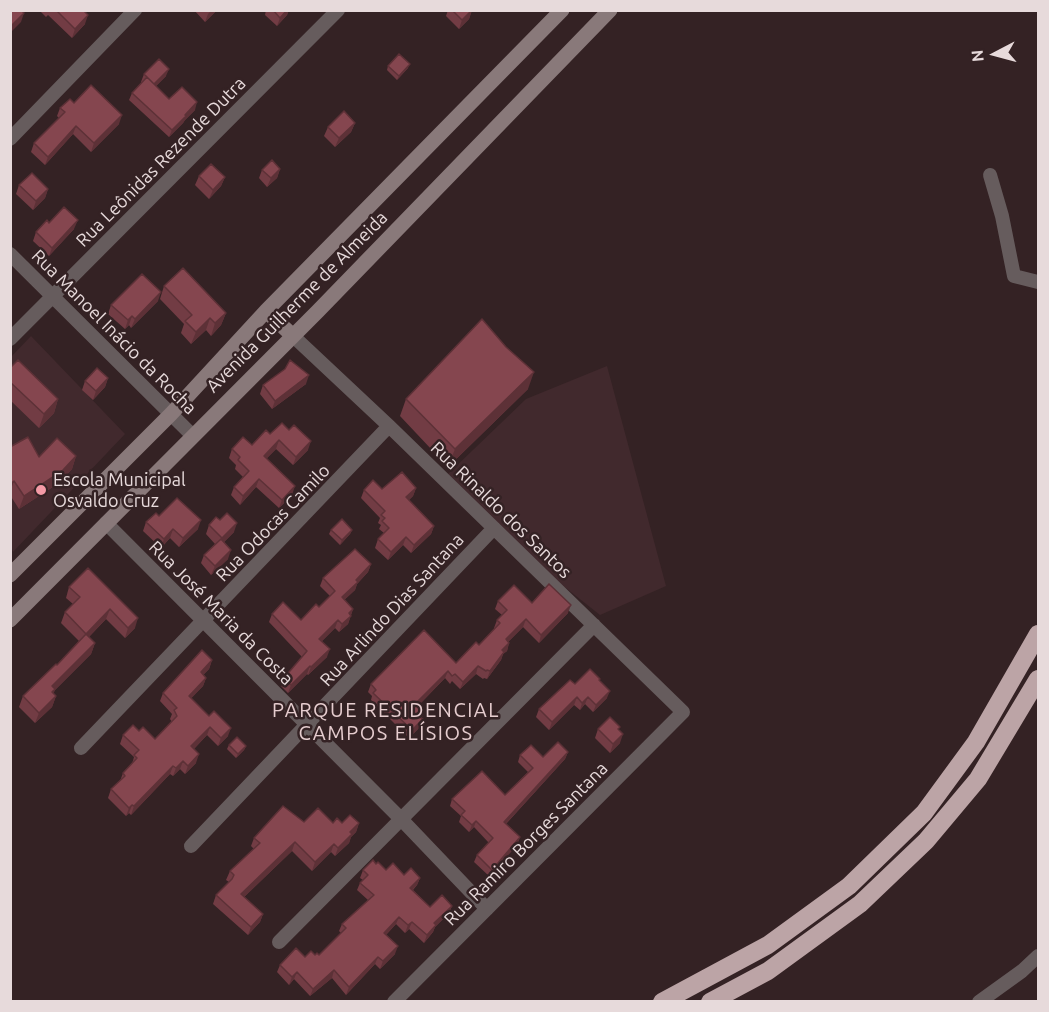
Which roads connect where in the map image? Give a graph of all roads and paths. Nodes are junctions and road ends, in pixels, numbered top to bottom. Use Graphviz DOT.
graph roads {
  1 [pos="135,10"];
  2 [pos="338,10"];
  3 [pos="562,10"];
  4 [pos="610,10"];
  5 [pos="10,139"];
  6 [pos="990,175"];
  7 [pos="10,254"];
  8 [pos="1038,282"];
  9 [pos="52,297"];
  10 [pos="266,311"];
  11 [pos="292,335"];
  12 [pos="10,339"];
  13 [pos="171,414"];
  14 [pos="389,426"];
  15 [pos="192,435"];
  16 [pos="106,523"];
  17 [pos="494,528"];
  18 [pos="10,575"];
  19 [pos="10,620"];
  20 [pos="204,621"];
  21 [pos="594,625"];
  22 [pos="1038,634"];
  23 [pos="1038,679"];
  24 [pos="683,712"];
  25 [pos="307,725"];
  26 [pos="81,748"];
  27 [pos="401,819"];
  28 [pos="190,846"];
  29 [pos="486,909"];
  30 [pos="279,942"];
  31 [pos="1038,956"];
  32 [pos="394,1002"];
  33 [pos="662,1002"];
  34 [pos="710,1002"];
  35 [pos="979,1002"];
  1 -- 5 [label="street"];
  2 -- 9 [label="street, Rua Leônidas Rezende Dutra"];
  3 -- 10 [label="street, Avenida Guilherme de Almeida"];
  4 -- 11 [label="street, Avenida Guilherme de Almeida"];
  6 -- 8 [label="street"];
  7 -- 9 [label="street, Rua Manoel Inácio da Rocha"];
  9 -- 12 [label="street, Rua Leônidas Rezende Dutra"];
  9 -- 13 [label="street, Rua Manoel Inácio da Rocha"];
  10 -- 11 [label="street"];
  10 -- 13 [label="street, Avenida Guilherme de Almeida"];
  11 -- 14 [label="street, Rua Rinaldo dos Santos"];
  11 -- 15 [label="street, Avenida Guilherme de Almeida"];
  13 -- 15 [label="street, Rua Manoel Inácio da Rocha"];
  13 -- 18 [label="street, Avenida Guilherme de Almeida"];
  14 -- 17 [label="street, Rua Rinaldo dos Santos"];
  14 -- 20 [label="street, Rua Odocas Camilo"];
  15 -- 16 [label="street, Avenida Guilherme de Almeida"];
  16 -- 19 [label="street, Avenida Guilherme de Almeida"];
  16 -- 20 [label="street, Rua José Maria da Costa"];
  17 -- 21 [label="street, Rua Rinaldo dos Santos"];
  17 -- 25 [label="street, Rua Arlindo Dias Santana"];
  20 -- 25 [label="street, Rua José Maria da Costa"];
  20 -- 26 [label="street, Rua Odocas Camilo"];
  21 -- 24 [label="street, Rua Rinaldo dos Santos"];
  21 -- 27 [label="street"];
  22 -- 33 [label="highway"];
  23 -- 34 [label="highway"];
  24 -- 29 [label="street, Rua Ramiro Borges Santana"];
  25 -- 27 [label="street, Rua José Maria da Costa"];
  25 -- 28 [label="street, Rua Arlindo Dias Santana"];
  27 -- 29 [label="street, Rua José Maria da Costa"];
  27 -- 30 [label="street"];
  29 -- 32 [label="street, Rua Ramiro Borges Santana"];
  31 -- 35 [label="street"];
}
